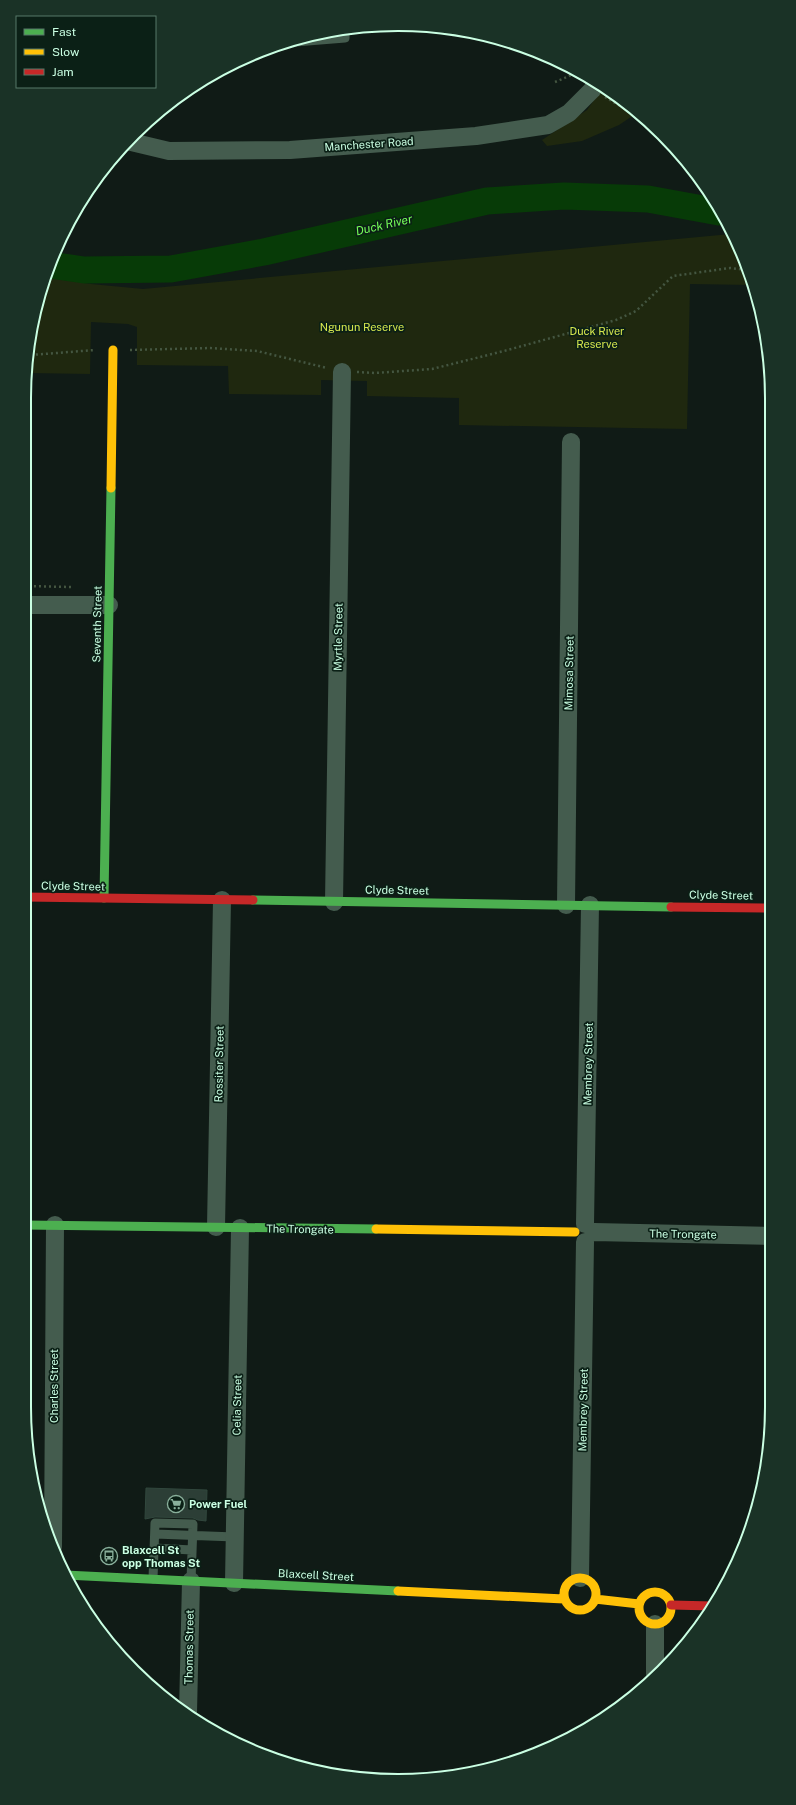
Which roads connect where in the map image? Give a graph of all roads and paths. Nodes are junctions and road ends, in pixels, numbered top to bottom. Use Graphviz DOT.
graph roads {
  1 [pos="345,35"];
  2 [pos="315,41"];
  3 [pos="572,75"];
  4 [pos="555,82"];
  5 [pos="594,87"];
  6 [pos="134,142"];
  7 [pos="742,269"];
  8 [pos="114,350"];
  9 [pos="34,355"];
  10 [pos="342,372"];
  11 [pos="571,442"];
  12 [pos="31,605"];
  13 [pos="109,605"];
  14 [pos="31,897"];
  15 [pos="104,898"];
  16 [pos="222,900"];
  17 [pos="334,902"];
  18 [pos="566,905"];
  19 [pos="590,905"];
  20 [pos="765,908"];
  21 [pos="31,1224"];
  22 [pos="56,1225"];
  23 [pos="216,1228"];
  24 [pos="240,1228"];
  25 [pos="585,1233"];
  26 [pos="765,1236"];
  27 [pos="53,1533"];
  28 [pos="155,1534"];
  29 [pos="193,1536"];
  30 [pos="235,1537"];
  31 [pos="154,1548"];
  32 [pos="192,1550"];
  33 [pos="72,1575"];
  34 [pos="580,1578"];
  35 [pos="153,1579"];
  36 [pos="191,1581"];
  37 [pos="234,1583"];
  38 [pos="564,1599"];
  39 [pos="595,1599"];
  40 [pos="639,1604"];
  41 [pos="671,1604"];
  42 [pos="706,1606"];
  43 [pos="655,1624"];
  44 [pos="655,1670"];
  45 [pos="188,1708"];
  1 -- 2 [label="lane"];
  3 -- 4 [label="path"];
  5 -- 6 [label="street, Manchester Road"];
  7 -- 10 [label="path"];
  8 -- 9 [label="path"];
  8 -- 10 [label="path"];
  8 -- 13 [label="street, Seventh Street"];
  10 -- 17 [label="street, Myrtle Street"];
  11 -- 18 [label="street, Mimosa Street"];
  12 -- 13 [label="street"];
  13 -- 15 [label="street, Seventh Street"];
  14 -- 15 [label="street, Clyde Street"];
  15 -- 16 [label="street, Clyde Street"];
  16 -- 17 [label="street, Clyde Street"];
  16 -- 23 [label="street, Rossiter Street"];
  17 -- 18 [label="street, Clyde Street"];
  18 -- 19 [label="street, Clyde Street"];
  19 -- 20 [label="street, Clyde Street"];
  19 -- 25 [label="street, Membrey Street"];
  21 -- 22 [label="street, The Trongate"];
  22 -- 23 [label="street, The Trongate"];
  22 -- 27 [label="street, Charles Street"];
  23 -- 24 [label="street, The Trongate"];
  24 -- 25 [label="street, The Trongate"];
  24 -- 30 [label="street, Celia Street"];
  25 -- 26 [label="street, The Trongate"];
  25 -- 34 [label="street, Membrey Street"];
  28 -- 29 [label="lane"];
  28 -- 29 [label="lane"];
  28 -- 31 [label="lane"];
  29 -- 30 [label="lane"];
  29 -- 32 [label="lane"];
  30 -- 37 [label="street, Celia Street"];
  31 -- 32 [label="lane"];
  31 -- 35 [label="lane"];
  32 -- 36 [label="lane"];
  33 -- 35 [label="street, Blaxcell Street"];
  34 -- 38 [label="street"];
  34 -- 39 [label="street"];
  35 -- 36 [label="street, Blaxcell Street"];
  36 -- 37 [label="street, Blaxcell Street"];
  36 -- 45 [label="street, Thomas Street"];
  37 -- 38 [label="street, Blaxcell Street"];
  38 -- 39 [label="street"];
  39 -- 40 [label="street"];
  40 -- 41 [label="street"];
  40 -- 43 [label="street"];
  41 -- 42 [label="street"];
  41 -- 43 [label="street"];
  43 -- 44 [label="street"];
}
